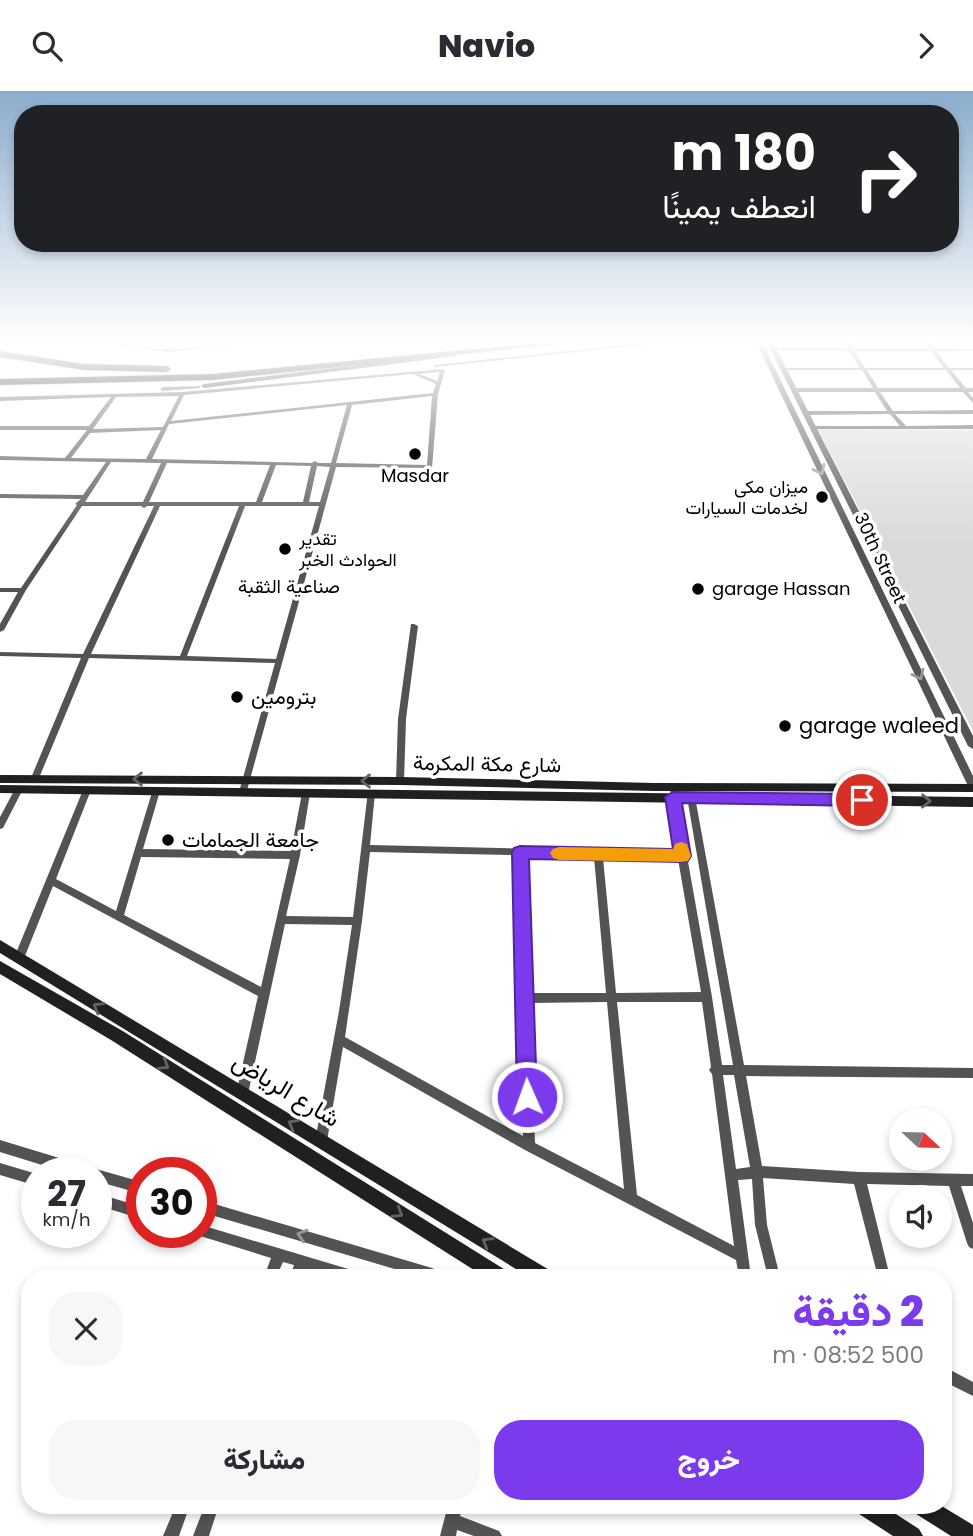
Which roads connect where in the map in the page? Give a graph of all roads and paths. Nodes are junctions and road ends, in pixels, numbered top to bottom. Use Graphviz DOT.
graph roads {
  1 [pos="105,409"];
  2 [pos="174,409"];
  3 [pos="305,409"];
  4 [pos="348,409"];
  5 [pos="434,409"];
  6 [pos="791,409"];
  7 [pos="890,411"];
  8 [pos="806,412"];
  9 [pos="973,412"];
  10 [pos="167,426"];
  11 [pos="904,426"];
  12 [pos="973,427"];
  13 [pos="0,428"];
  14 [pos="813,428"];
  15 [pos="91,430"];
  16 [pos="0,458"];
  17 [pos="68,458"];
  18 [pos="110,460"];
  19 [pos="149,460"];
  20 [pos="165,461"];
  21 [pos="274,463"];
  22 [pos="316,463"];
  23 [pos="332,464"];
  24 [pos="3,497"];
  25 [pos="83,497"];
  26 [pos="78,504"];
  27 [pos="323,504"];
  28 [pos="242,505"];
  29 [pos="258,505"];
  30 [pos="305,505"];
  31 [pos="0,506"];
  32 [pos="144,506"];
  33 [pos="157,506"];
  34 [pos="0,590"];
  35 [pos="23,590"];
  36 [pos="414,627"];
  37 [pos="0,630"];
  38 [pos="0,654"];
  39 [pos="86,656"];
  40 [pos="183,658"];
  41 [pos="279,661"];
  42 [pos="973,746"];
  43 [pos="35,778"];
  44 [pos="0,779"];
  45 [pos="99,779"];
  46 [pos="400,781"];
  47 [pos="245,786"];
  48 [pos="973,787"];
  49 [pos="0,789"];
  50 [pos="19,789"];
  51 [pos="82,790"];
  52 [pos="156,791"];
  53 [pos="673,792"];
  54 [pos="306,793"];
  55 [pos="371,793"];
  56 [pos="691,797"];
  57 [pos="973,802"];
  58 [pos="0,826"];
  59 [pos="366,848"];
  60 [pos="139,853"];
  61 [pos="520,853"];
  62 [pos="598,854"];
  63 [pos="295,855"];
  64 [pos="682,856"];
  65 [pos="51,881"];
  66 [pos="119,917"];
  67 [pos="281,920"];
  68 [pos="357,921"];
  69 [pos="0,946"];
  70 [pos="19,958"];
  71 [pos="0,967"];
  72 [pos="264,994"];
  73 [pos="611,996"];
  74 [pos="707,997"];
  75 [pos="524,999"];
  76 [pos="340,1040"];
  77 [pos="716,1070"];
  78 [pos="738,1072"];
  79 [pos="973,1073"];
  80 [pos="242,1094"];
  81 [pos="321,1141"];
  82 [pos="0,1146"];
  83 [pos="528,1146"];
  84 [pos="36,1157"];
  85 [pos="0,1169"];
  86 [pos="757,1172"];
  87 [pos="21,1175"];
  88 [pos="733,1175"];
  89 [pos="378,1176"];
  90 [pos="859,1178"];
  91 [pos="973,1180"];
  92 [pos="954,1181"];
  93 [pos="367,1193"];
  94 [pos="631,1198"];
  95 [pos="217,1211"];
  96 [pos="217,1236"];
  97 [pos="973,1243"];
  98 [pos="279,1255"];
  99 [pos="741,1256"];
  100 [pos="302,1261"];
  101 [pos="273,1269"];
  102 [pos="299,1269"];
  103 [pos="328,1269"];
  104 [pos="415,1269"];
  105 [pos="488,1269"];
  106 [pos="532,1269"];
  107 [pos="743,1269"];
  108 [pos="772,1269"];
  109 [pos="882,1269"];
  110 [pos="952,1378"];
  111 [pos="973,1389"];
  112 [pos="180,1514"];
  113 [pos="209,1514"];
  114 [pos="877,1514"];
  115 [pos="945,1514"];
  116 [pos="451,1520"];
  117 [pos="171,1536"];
  118 [pos="201,1536"];
  119 [pos="494,1536"];
  120 [pos="912,1536"];
  121 [pos="971,1536"];
  1 -- 15 [label="street"];
  2 -- 10 [label="street"];
  3 -- 10 [label="street"];
  4 -- 23 [label="street"];
  5 -- 23 [label="street"];
  6 -- 48 [label="street, 30th Street, one-way"];
  7 -- 8 [label="street"];
  7 -- 9 [label="street"];
  7 -- 11 [label="street"];
  8 -- 14 [label="street, 30th Street"];
  10 -- 15 [label="street"];
  10 -- 19 [label="street"];
  11 -- 12 [label="street"];
  11 -- 14 [label="street"];
  13 -- 15 [label="street"];
  14 -- 42 [label="street, 30th Street"];
  15 -- 17 [label="street"];
  16 -- 17 [label="street"];
  17 -- 18 [label="street"];
  18 -- 19 [label="street"];
  18 -- 25 [label="street"];
  19 -- 20 [label="street"];
  20 -- 21 [label="street"];
  20 -- 32 [label="street"];
  21 -- 22 [label="street"];
  21 -- 29 [label="street"];
  22 -- 23 [label="street"];
  22 -- 30 [label="street"];
  23 -- 27 [label="street"];
  24 -- 25 [label="street"];
  24 -- 31 [label="street"];
  25 -- 26 [label="street"];
  26 -- 32 [label="street"];
  26 -- 35 [label="street"];
  27 -- 30 [label="street"];
  27 -- 41 [label="street"];
  28 -- 29 [label="street"];
  28 -- 33 [label="street"];
  28 -- 40 [label="street"];
  29 -- 30 [label="street"];
  32 -- 33 [label="street"];
  33 -- 39 [label="street"];
  34 -- 35 [label="street"];
  35 -- 37 [label="street"];
  36 -- 46 [label="street"];
  38 -- 39 [label="street"];
  39 -- 40 [label="street"];
  39 -- 43 [label="street"];
  40 -- 41 [label="street"];
  41 -- 47 [label="street"];
  43 -- 44 [label="main road, شارع مكة المكرمة"];
  43 -- 45 [label="main road, شارع مكة المكرمة"];
  47 -- 45 [label="main road, شارع مكة المكرمة, one-way"];
  45 -- 51 [label="main road"];
  46 -- 47 [label="main road, شارع مكة المكرمة, one-way"];
  46 -- 53 [label="main road, شارع مكة المكرمة"];
  47 -- 52 [label="main road, شارع مكة المكرمة"];
  47 -- 54 [label="main road, شارع مكة المكرمة"];
  48 -- 53 [label="main road, شارع مكة المكرمة"];
  49 -- 50 [label="main road, شارع مكة المكرمة"];
  50 -- 51 [label="main road, شارع مكة المكرمة"];
  50 -- 58 [label="street"];
  51 -- 52 [label="main road, شارع مكة المكرمة"];
  51 -- 65 [label="street"];
  52 -- 60 [label="street"];
  53 -- 55 [label="main road, شارع مكة المكرمة"];
  53 -- 56 [label="main road, شارع مكة المكرمة"];
  53 -- 64 [label="street"];
  54 -- 55 [label="main road, شارع مكة المكرمة"];
  54 -- 63 [label="street"];
  55 -- 59 [label="street"];
  56 -- 57 [label="main road, شارع مكة المكرمة, one-way"];
  56 -- 78 [label="street"];
  59 -- 61 [label="street"];
  59 -- 68 [label="street"];
  60 -- 63 [label="street"];
  60 -- 66 [label="street"];
  61 -- 62 [label="street"];
  61 -- 75 [label="street"];
  62 -- 64 [label="street"];
  62 -- 73 [label="street"];
  63 -- 67 [label="street"];
  64 -- 74 [label="street"];
  65 -- 66 [label="street"];
  65 -- 70 [label="street"];
  66 -- 72 [label="street"];
  67 -- 68 [label="street"];
  67 -- 72 [label="street"];
  68 -- 76 [label="street"];
  69 -- 70 [label="main road, شارع الرياض"];
  80 -- 70 [label="main road, شارع الرياض, one-way"];
  71 -- 93 [label="main road, شارع الرياض, one-way"];
  72 -- 80 [label="street"];
  73 -- 74 [label="street"];
  73 -- 75 [label="street"];
  73 -- 94 [label="street"];
  74 -- 77 [label="street"];
  75 -- 83 [label="street"];
  76 -- 81 [label="street"];
  76 -- 83 [label="street"];
  77 -- 78 [label="street"];
  77 -- 88 [label="street"];
  78 -- 79 [label="street"];
  78 -- 86 [label="street"];
  81 -- 80 [label="main road, شارع الرياض, one-way"];
  81 -- 89 [label="main road, شارع الرياض"];
  82 -- 84 [label="street"];
  83 -- 94 [label="street"];
  85 -- 87 [label="street"];
  86 -- 88 [label="street"];
  86 -- 90 [label="street"];
  86 -- 108 [label="street"];
  88 -- 99 [label="street"];
  89 -- 93 [label="main road"];
  106 -- 89 [label="main road, شارع الرياض, one-way"];
  90 -- 92 [label="street"];
  90 -- 109 [label="street"];
  91 -- 92 [label="street"];
  92 -- 97 [label="street"];
  93 -- 105 [label="main road, شارع الرياض, one-way"];
  94 -- 99 [label="street"];
  104 -- 95 [label="street, one-way"];
  96 -- 98 [label="street"];
  98 -- 100 [label="street"];
  98 -- 101 [label="street"];
  99 -- 107 [label="street"];
  100 -- 102 [label="street"];
  100 -- 103 [label="street"];
  110 -- 111 [label="street"];
  112 -- 117 [label="street"];
  113 -- 118 [label="street"];
  114 -- 120 [label="main road"];
  115 -- 121 [label="main road"];
  116 -- 119 [label="street"];
}
